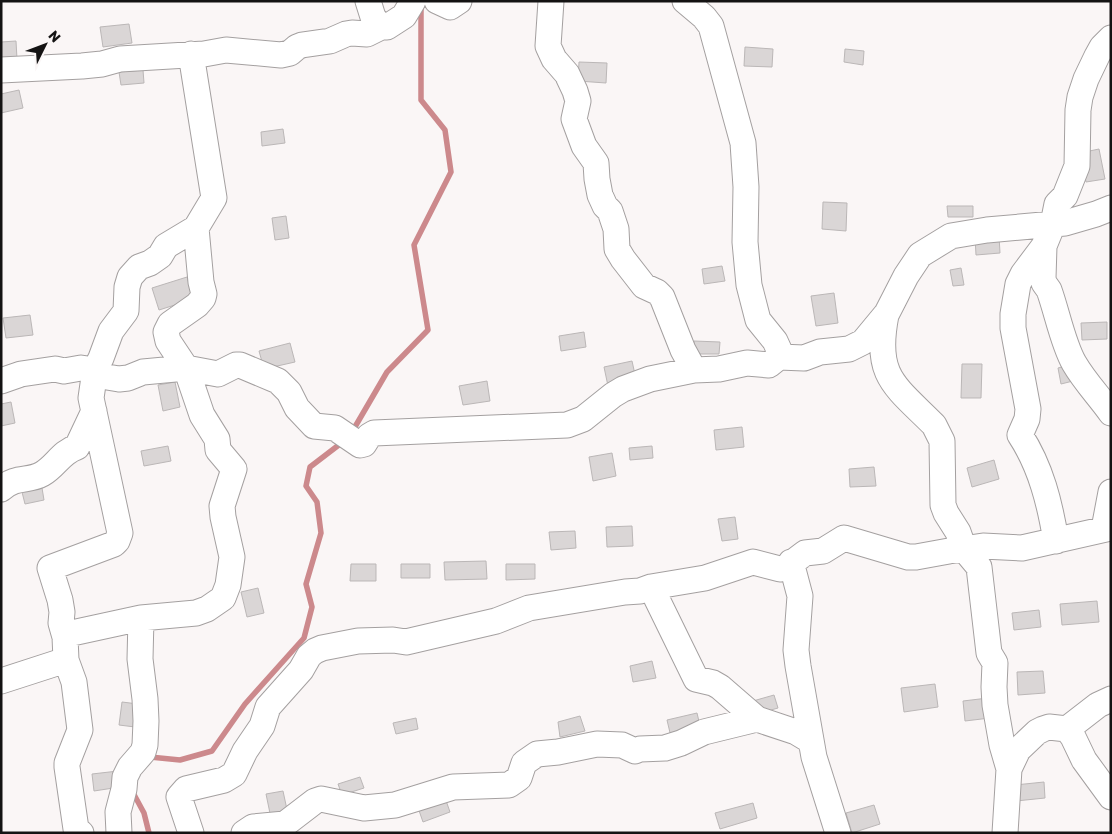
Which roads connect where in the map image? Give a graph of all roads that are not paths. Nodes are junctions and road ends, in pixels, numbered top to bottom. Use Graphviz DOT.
graph roads {
  1 [pos="368,1"];
  2 [pos="414,1"];
  3 [pos="437,1"];
  4 [pos="458,1"];
  5 [pos="551,1"];
  6 [pos="685,1"];
  7 [pos="381,27"];
  8 [pos="1111,38"];
  9 [pos="191,54"];
  10 [pos="1,70"];
  11 [pos="1111,208"];
  12 [pos="196,228"];
  13 [pos="1048,235"];
  14 [pos="887,313"];
  15 [pos="778,358"];
  16 [pos="186,368"];
  17 [pos="95,370"];
  18 [pos="694,370"];
  19 [pos="1,381"];
  20 [pos="94,411"];
  21 [pos="1111,413"];
  22 [pos="1,489"];
  23 [pos="1111,492"];
  24 [pos="1107,528"];
  25 [pos="1056,541"];
  26 [pos="964,549"];
  27 [pos="791,562"];
  28 [pos="651,587"];
  29 [pos="141,618"];
  30 [pos="66,648"];
  31 [pos="1,681"];
  32 [pos="1111,699"];
  33 [pos="757,719"];
  34 [pos="1067,728"];
  35 [pos="811,741"];
  36 [pos="1008,769"];
  37 [pos="1111,797"];
  38 [pos="81,833"];
  39 [pos="119,833"];
  40 [pos="191,833"];
  41 [pos="244,833"];
  42 [pos="838,833"];
  43 [pos="1005,833"];
  1 -- 7 [label="street"];
  2 -- 7 [label="street"];
  3 -- 4 [label="street"];
  5 -- 18 [label="street"];
  6 -- 15 [label="street"];
  7 -- 9 [label="street"];
  8 -- 13 [label="street"];
  9 -- 10 [label="street"];
  9 -- 12 [label="street"];
  11 -- 13 [label="street"];
  12 -- 16 [label="street"];
  12 -- 17 [label="street"];
  13 -- 14 [label="street"];
  13 -- 21 [label="street"];
  13 -- 25 [label="street"];
  14 -- 15 [label="street"];
  14 -- 26 [label="street"];
  15 -- 18 [label="street"];
  16 -- 17 [label="street"];
  16 -- 18 [label="street"];
  16 -- 29 [label="street"];
  17 -- 19 [label="street"];
  17 -- 20 [label="street"];
  20 -- 22 [label="street"];
  20 -- 30 [label="street"];
  23 -- 24 [label="street"];
  24 -- 25 [label="street"];
  25 -- 26 [label="street"];
  26 -- 27 [label="street"];
  26 -- 36 [label="street"];
  27 -- 28 [label="street"];
  27 -- 35 [label="street"];
  28 -- 33 [label="street"];
  28 -- 40 [label="street"];
  29 -- 30 [label="street"];
  29 -- 39 [label="street"];
  30 -- 31 [label="street"];
  30 -- 38 [label="street"];
  32 -- 34 [label="street"];
  33 -- 35 [label="street"];
  33 -- 41 [label="street"];
  34 -- 36 [label="street"];
  34 -- 37 [label="street"];
  35 -- 42 [label="street"];
  36 -- 43 [label="street"];
}
